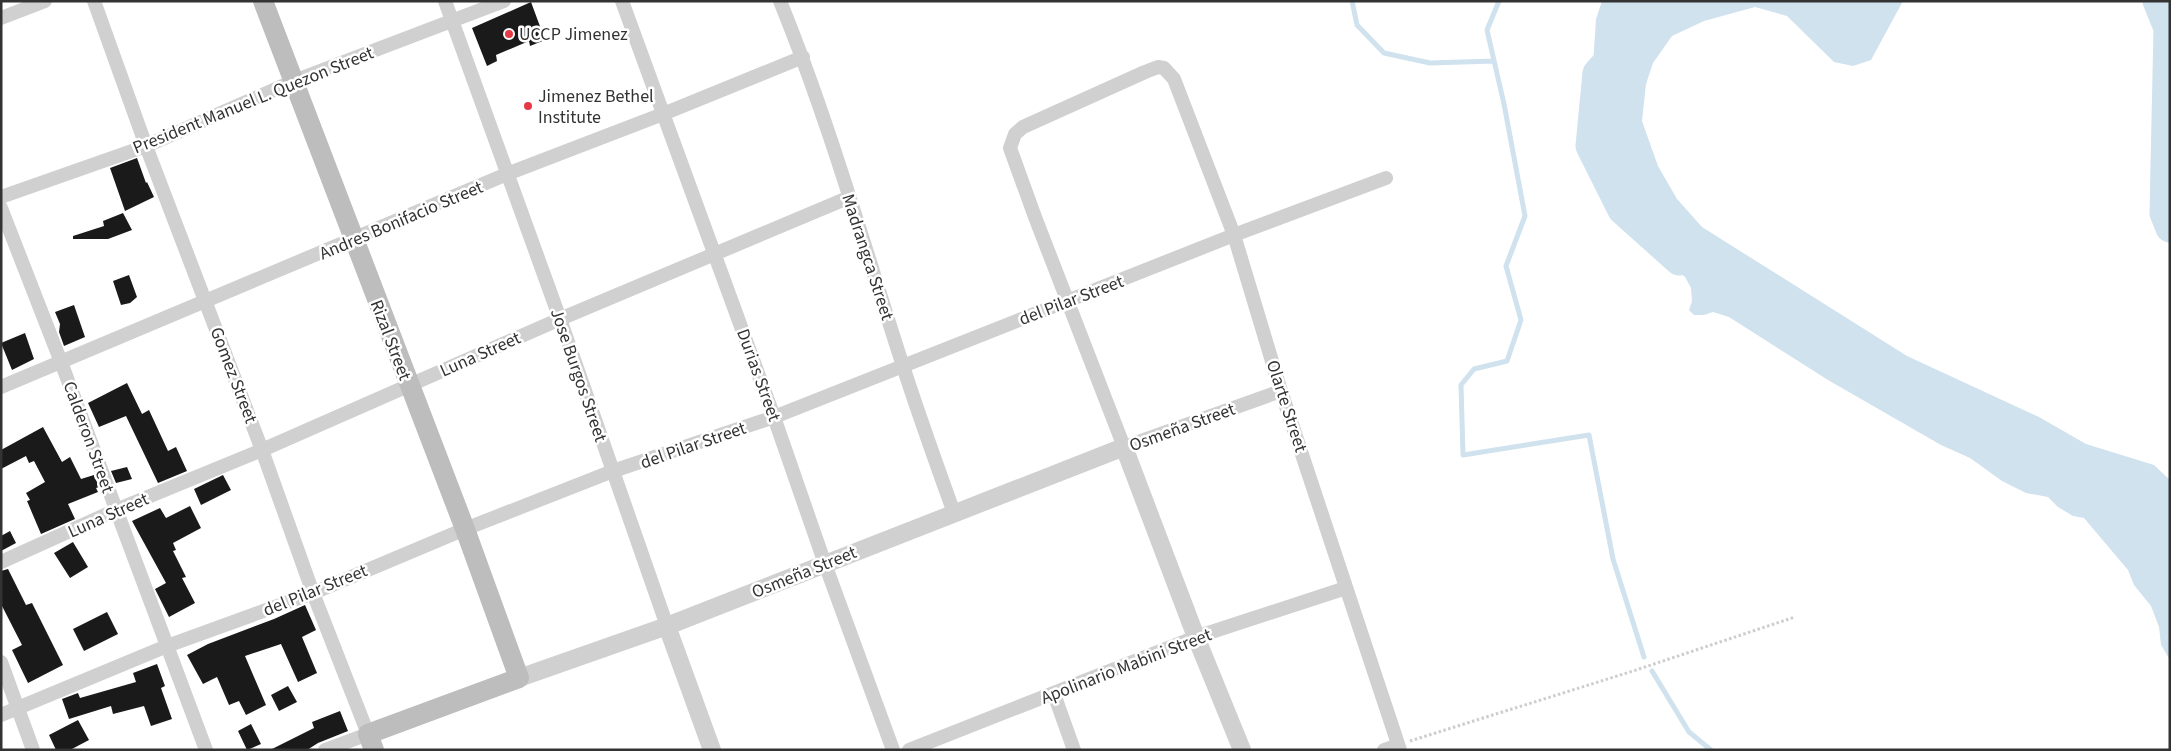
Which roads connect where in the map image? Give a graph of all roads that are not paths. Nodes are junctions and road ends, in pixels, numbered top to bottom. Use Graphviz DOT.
graph roads {
  1 [pos="45,1"];
  2 [pos="94,1"];
  3 [pos="263,1"];
  4 [pos="445,1"];
  5 [pos="504,1"];
  6 [pos="622,1"];
  7 [pos="780,1"];
  8 [pos="1,18"];
  9 [pos="452,21"];
  10 [pos="803,56"];
  11 [pos="294,81"];
  12 [pos="663,114"];
  13 [pos="146,146"];
  14 [pos="508,174"];
  15 [pos="1386,178"];
  16 [pos="1,197"];
  17 [pos="850,197"];
  18 [pos="1,208"];
  19 [pos="1234,235"];
  20 [pos="353,240"];
  21 [pos="715,254"];
  22 [pos="1068,301"];
  23 [pos="206,302"];
  24 [pos="560,319"];
  25 [pos="61,362"];
  26 [pos="902,365"];
  27 [pos="409,385"];
  28 [pos="1,387"];
  29 [pos="1281,391"];
  30 [pos="774,417"];
  31 [pos="1124,447"];
  32 [pos="262,450"];
  33 [pos="614,471"];
  34 [pos="116,510"];
  35 [pos="954,513"];
  36 [pos="465,529"];
  37 [pos="1,562"];
  38 [pos="825,564"];
  39 [pos="1346,588"];
  40 [pos="313,593"];
  41 [pos="667,626"];
  42 [pos="1196,638"];
  43 [pos="167,646"];
  44 [pos="1,662"];
  45 [pos="519,678"];
  46 [pos="1054,694"];
  47 [pos="18,708"];
  48 [pos="1,715"];
  49 [pos="371,742"];
  50 [pos="1399,747"];
  51 [pos="33,750"];
  52 [pos="206,750"];
  53 [pos="326,750"];
  54 [pos="712,750"];
  55 [pos="893,750"];
  56 [pos="908,750"];
  57 [pos="1074,750"];
  58 [pos="1242,750"];
  59 [pos="1384,750"];
  1 -- 8 [label="street"];
  2 -- 13 [label="street, Gomez Street"];
  3 -- 11 [label="main road, Rizal Street"];
  4 -- 9 [label="street, Jose Burgos Street"];
  5 -- 9 [label="street, President Manuel L. Quezon Street"];
  6 -- 12 [label="street, Durias Street"];
  7 -- 10 [label="street, Madrangca Street"];
  9 -- 11 [label="street, President Manuel L. Quezon Street"];
  9 -- 14 [label="street, Jose Burgos Street"];
  10 -- 12 [label="street, Andres Bonifacio Street"];
  10 -- 17 [label="street, Madrangca Street"];
  11 -- 13 [label="street, President Manuel L. Quezon Street"];
  11 -- 20 [label="main road, Rizal Street"];
  12 -- 14 [label="street, Andres Bonifacio Street"];
  12 -- 21 [label="street, Durias Street"];
  13 -- 16 [label="street, President Manuel L. Quezon Street"];
  13 -- 23 [label="street, Gomez Street"];
  14 -- 20 [label="street, Andres Bonifacio Street"];
  14 -- 24 [label="street, Jose Burgos Street"];
  15 -- 19 [label="street, del Pilar Street"];
  17 -- 21 [label="street, Luna Street"];
  17 -- 26 [label="street, Madrangca Street"];
  18 -- 25 [label="street, Calderon Street"];
  19 -- 22 [label="street, del Pilar Street"];
  19 -- 22 [label="street, Olarte Street"];
  19 -- 29 [label="street, Olarte Street"];
  20 -- 23 [label="street, Andres Bonifacio Street"];
  20 -- 27 [label="main road, Rizal Street"];
  21 -- 24 [label="street, Luna Street"];
  21 -- 30 [label="street, Durias Street"];
  22 -- 26 [label="street, del Pilar Street"];
  22 -- 31 [label="street"];
  23 -- 25 [label="street, Andres Bonifacio Street"];
  23 -- 32 [label="street, Gomez Street"];
  24 -- 27 [label="street, Luna Street"];
  24 -- 33 [label="street, Jose Burgos Street"];
  25 -- 28 [label="street, Andres Bonifacio Street"];
  25 -- 34 [label="street, Calderon Street"];
  26 -- 30 [label="street, del Pilar Street"];
  26 -- 35 [label="street, Madrangca Street"];
  27 -- 32 [label="street, Luna Street"];
  27 -- 36 [label="main road, Rizal Street"];
  29 -- 31 [label="street, Osmeña Street"];
  29 -- 39 [label="street, Olarte Street"];
  30 -- 33 [label="street, del Pilar Street"];
  30 -- 38 [label="street, Durias Street"];
  31 -- 35 [label="street, Osmeña Street"];
  31 -- 42 [label="street"];
  32 -- 34 [label="street, Luna Street"];
  32 -- 40 [label="street, Gomez Street"];
  33 -- 36 [label="street, del Pilar Street"];
  33 -- 41 [label="street, Jose Burgos Street"];
  34 -- 37 [label="street, Luna Street"];
  34 -- 43 [label="street, Calderon Street"];
  35 -- 38 [label="street, Osmeña Street"];
  36 -- 40 [label="street, del Pilar Street"];
  36 -- 45 [label="main road, Rizal Street"];
  38 -- 41 [label="street, Osmeña Street"];
  38 -- 55 [label="street, Durias Street"];
  39 -- 42 [label="street, Apolinario Mabini Street"];
  39 -- 50 [label="street, Olarte Street"];
  40 -- 43 [label="street, del Pilar Street"];
  40 -- 49 [label="street, Gomez Street"];
  41 -- 45 [label="street, Osmeña Street"];
  41 -- 54 [label="street, Jose Burgos Street"];
  42 -- 46 [label="street, Apolinario Mabini Street"];
  42 -- 58 [label="street"];
  43 -- 47 [label="street, del Pilar Street"];
  43 -- 52 [label="street, Calderon Street"];
  44 -- 47 [label="street"];
  45 -- 49 [label="main road, Osmeña Street"];
  46 -- 56 [label="street, Apolinario Mabini Street"];
  46 -- 57 [label="street"];
  47 -- 48 [label="street, del Pilar Street"];
  47 -- 51 [label="street"];
  49 -- 53 [label="street, Osmeña Street"];
  50 -- 59 [label="street"];
}
